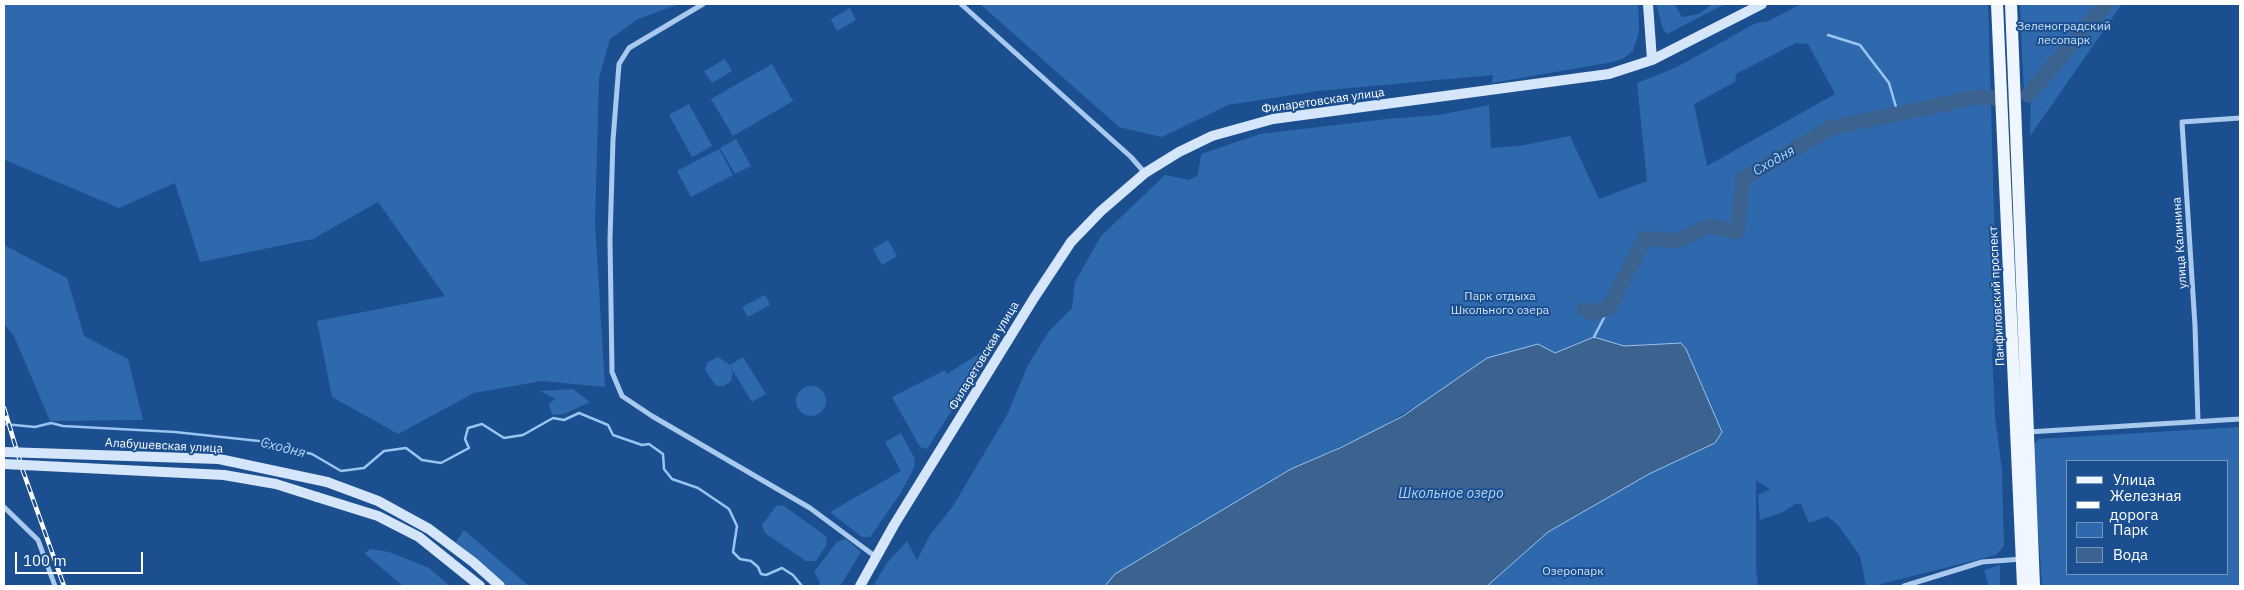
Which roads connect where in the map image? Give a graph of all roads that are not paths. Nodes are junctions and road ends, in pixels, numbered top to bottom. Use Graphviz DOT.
graph roads {
  1 [pos="703,4"];
  2 [pos="961,4"];
  3 [pos="1648,4"];
  4 [pos="1762,4"];
  5 [pos="1997,4"];
  6 [pos="2011,4"];
  7 [pos="1652,60"];
  8 [pos="2240,118"];
  9 [pos="1145,173"];
  10 [pos="2240,419"];
  11 [pos="2198,421"];
  12 [pos="2028,432"];
  13 [pos="4,452"];
  14 [pos="4,464"];
  15 [pos="4,507"];
  16 [pos="876,557"];
  17 [pos="2022,558"];
  18 [pos="55,586"];
  19 [pos="480,586"];
  20 [pos="500,586"];
  21 [pos="860,586"];
  22 [pos="1904,586"];
  23 [pos="2023,586"];
  24 [pos="2034,586"];
  1 -- 16 [label="street"];
  2 -- 9 [label="street"];
  3 -- 7 [label="street"];
  4 -- 7 [label="street, Филаретовская улица"];
  5 -- 17 [label="main road, Панфиловский проспект"];
  6 -- 12 [label="main road, Панфиловский проспект"];
  7 -- 9 [label="street, Филаретовская улица"];
  8 -- 11 [label="street, улица Калинина"];
  9 -- 16 [label="street, Филаретовская улица"];
  10 -- 11 [label="street"];
  11 -- 12 [label="street"];
  12 -- 24 [label="main road, Панфиловский проспект"];
  13 -- 20 [label="street, Алабушевская улица, bridge"];
  14 -- 19 [label="street, bridge"];
  15 -- 18 [label="street"];
  16 -- 21 [label="street, Филаретовская улица"];
  17 -- 22 [label="street"];
  17 -- 23 [label="main road, Панфиловский проспект"];
}
